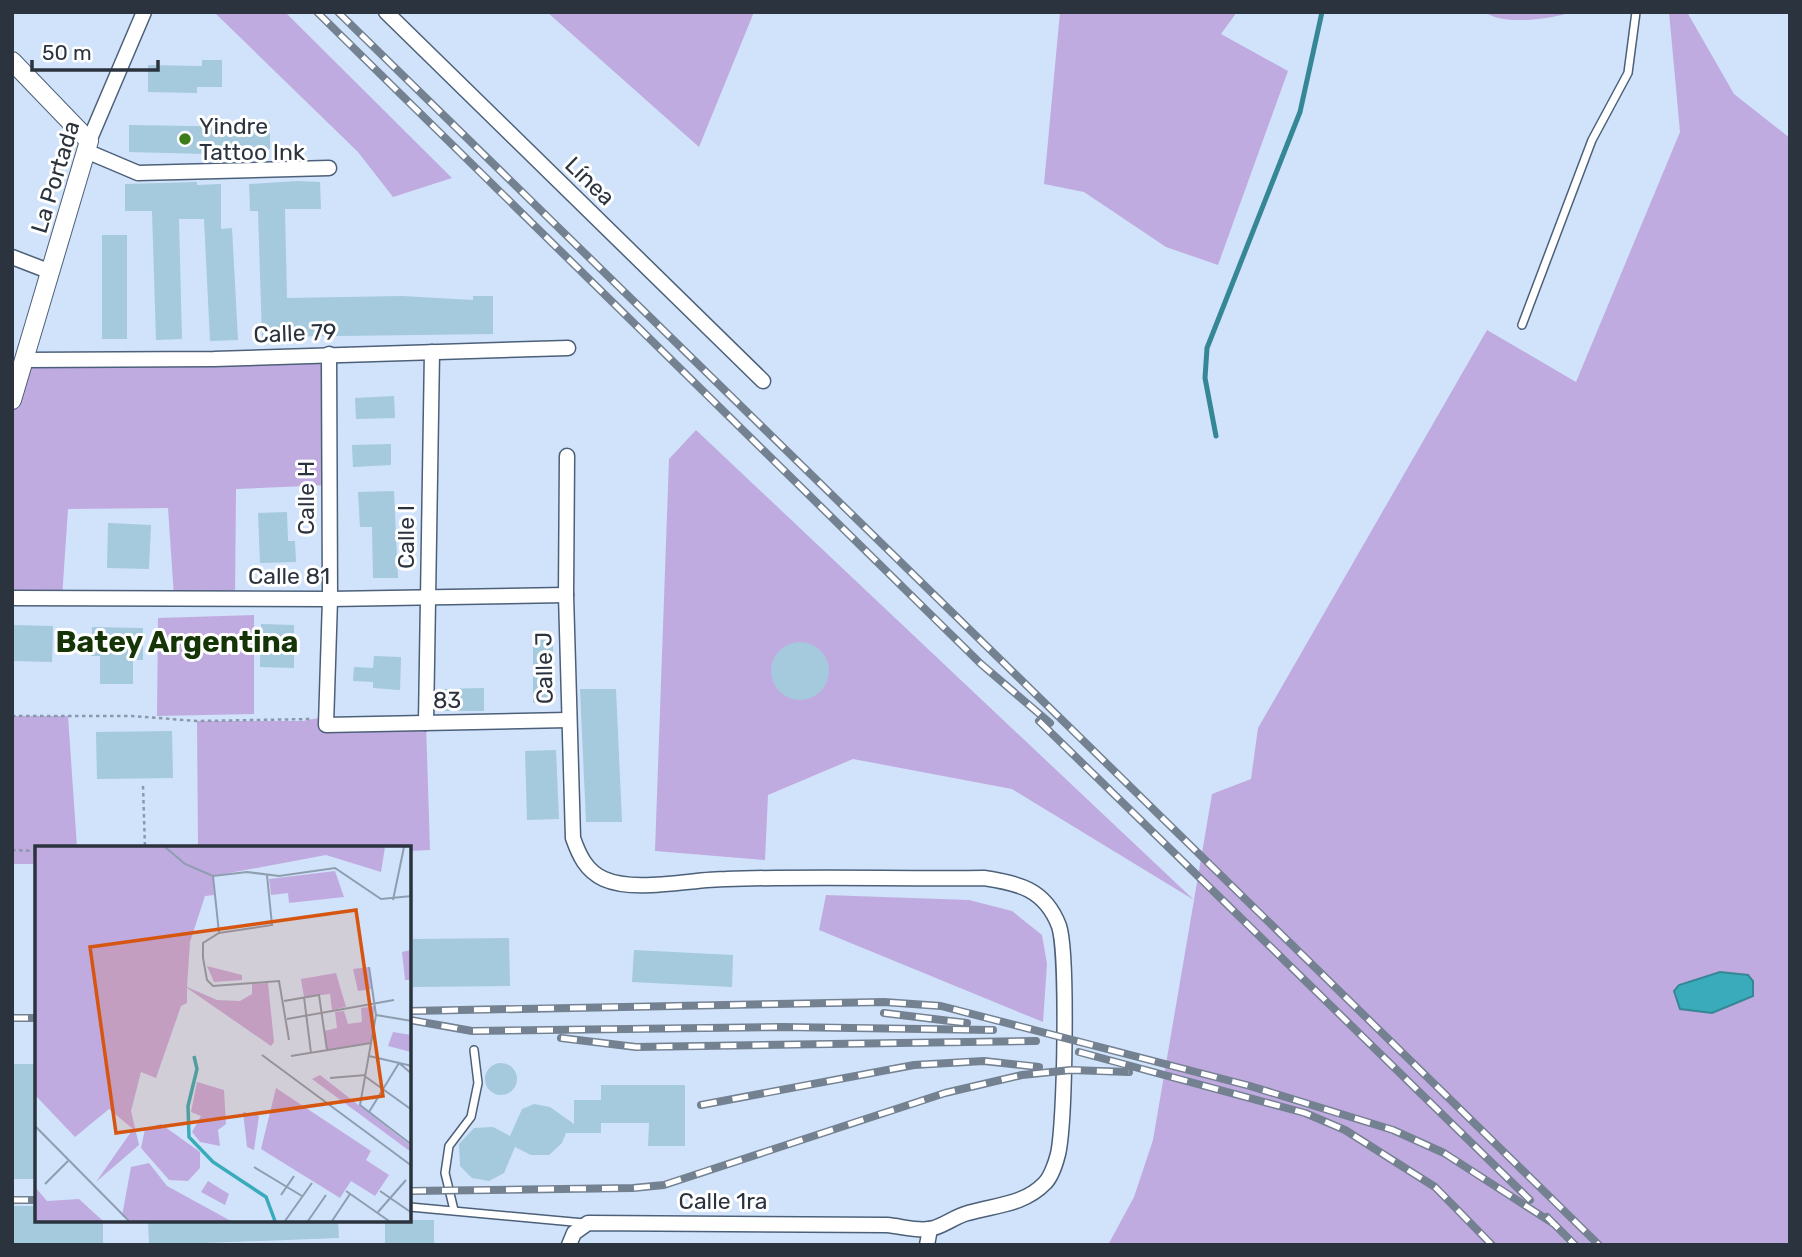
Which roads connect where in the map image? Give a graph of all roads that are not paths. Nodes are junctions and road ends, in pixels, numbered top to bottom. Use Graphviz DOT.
graph roads {
  1 [pos="144,12"];
  2 [pos="386,12"];
  3 [pos="1636,12"];
  4 [pos="12,61"];
  5 [pos="88,146"];
  6 [pos="330,168"];
  7 [pos="12,257"];
  8 [pos="51,272"];
  9 [pos="1522,325"];
  10 [pos="568,348"];
  11 [pos="432,352"];
  12 [pos="329,354"];
  13 [pos="24,360"];
  14 [pos="763,381"];
  15 [pos="12,400"];
  16 [pos="567,456"];
  17 [pos="566,595"];
  18 [pos="428,597"];
  19 [pos="12,598"];
  20 [pos="330,599"];
  21 [pos="568,720"];
  22 [pos="327,721"];
  23 [pos="426,723"];
  24 [pos="474,1050"];
  25 [pos="411,1207"];
  26 [pos="453,1210"];
  27 [pos="588,1223"];
  28 [pos="930,1229"];
  29 [pos="569,1245"];
  30 [pos="927,1245"];
  1 -- 5 [label="street, La Portada"];
  2 -- 14 [label="street, Línea"];
  3 -- 9 [label="lane"];
  4 -- 5 [label="street"];
  5 -- 6 [label="street"];
  5 -- 8 [label="street, La Portada"];
  7 -- 8 [label="street"];
  8 -- 13 [label="street, La Portada"];
  10 -- 11 [label="street, Calle 79"];
  11 -- 12 [label="street, Calle 79"];
  11 -- 18 [label="street, Calle I"];
  12 -- 13 [label="street, Calle 79"];
  12 -- 20 [label="street, Calle H"];
  13 -- 15 [label="street, La Portada"];
  16 -- 17 [label="street, Calle J"];
  17 -- 18 [label="street, Calle 81"];
  17 -- 21 [label="street, Calle J"];
  18 -- 20 [label="street, Calle 81"];
  18 -- 23 [label="street, Calle I"];
  19 -- 20 [label="street, Calle 81"];
  20 -- 22 [label="street, Calle H"];
  21 -- 23 [label="street, 83"];
  21 -- 28 [label="street, Calle J"];
  22 -- 23 [label="street, 83"];
  24 -- 26 [label="lane"];
  25 -- 26 [label="lane"];
  26 -- 27 [label="lane"];
  27 -- 28 [label="street, Calle 1ra"];
  27 -- 29 [label="street"];
  28 -- 30 [label="street"];
}
